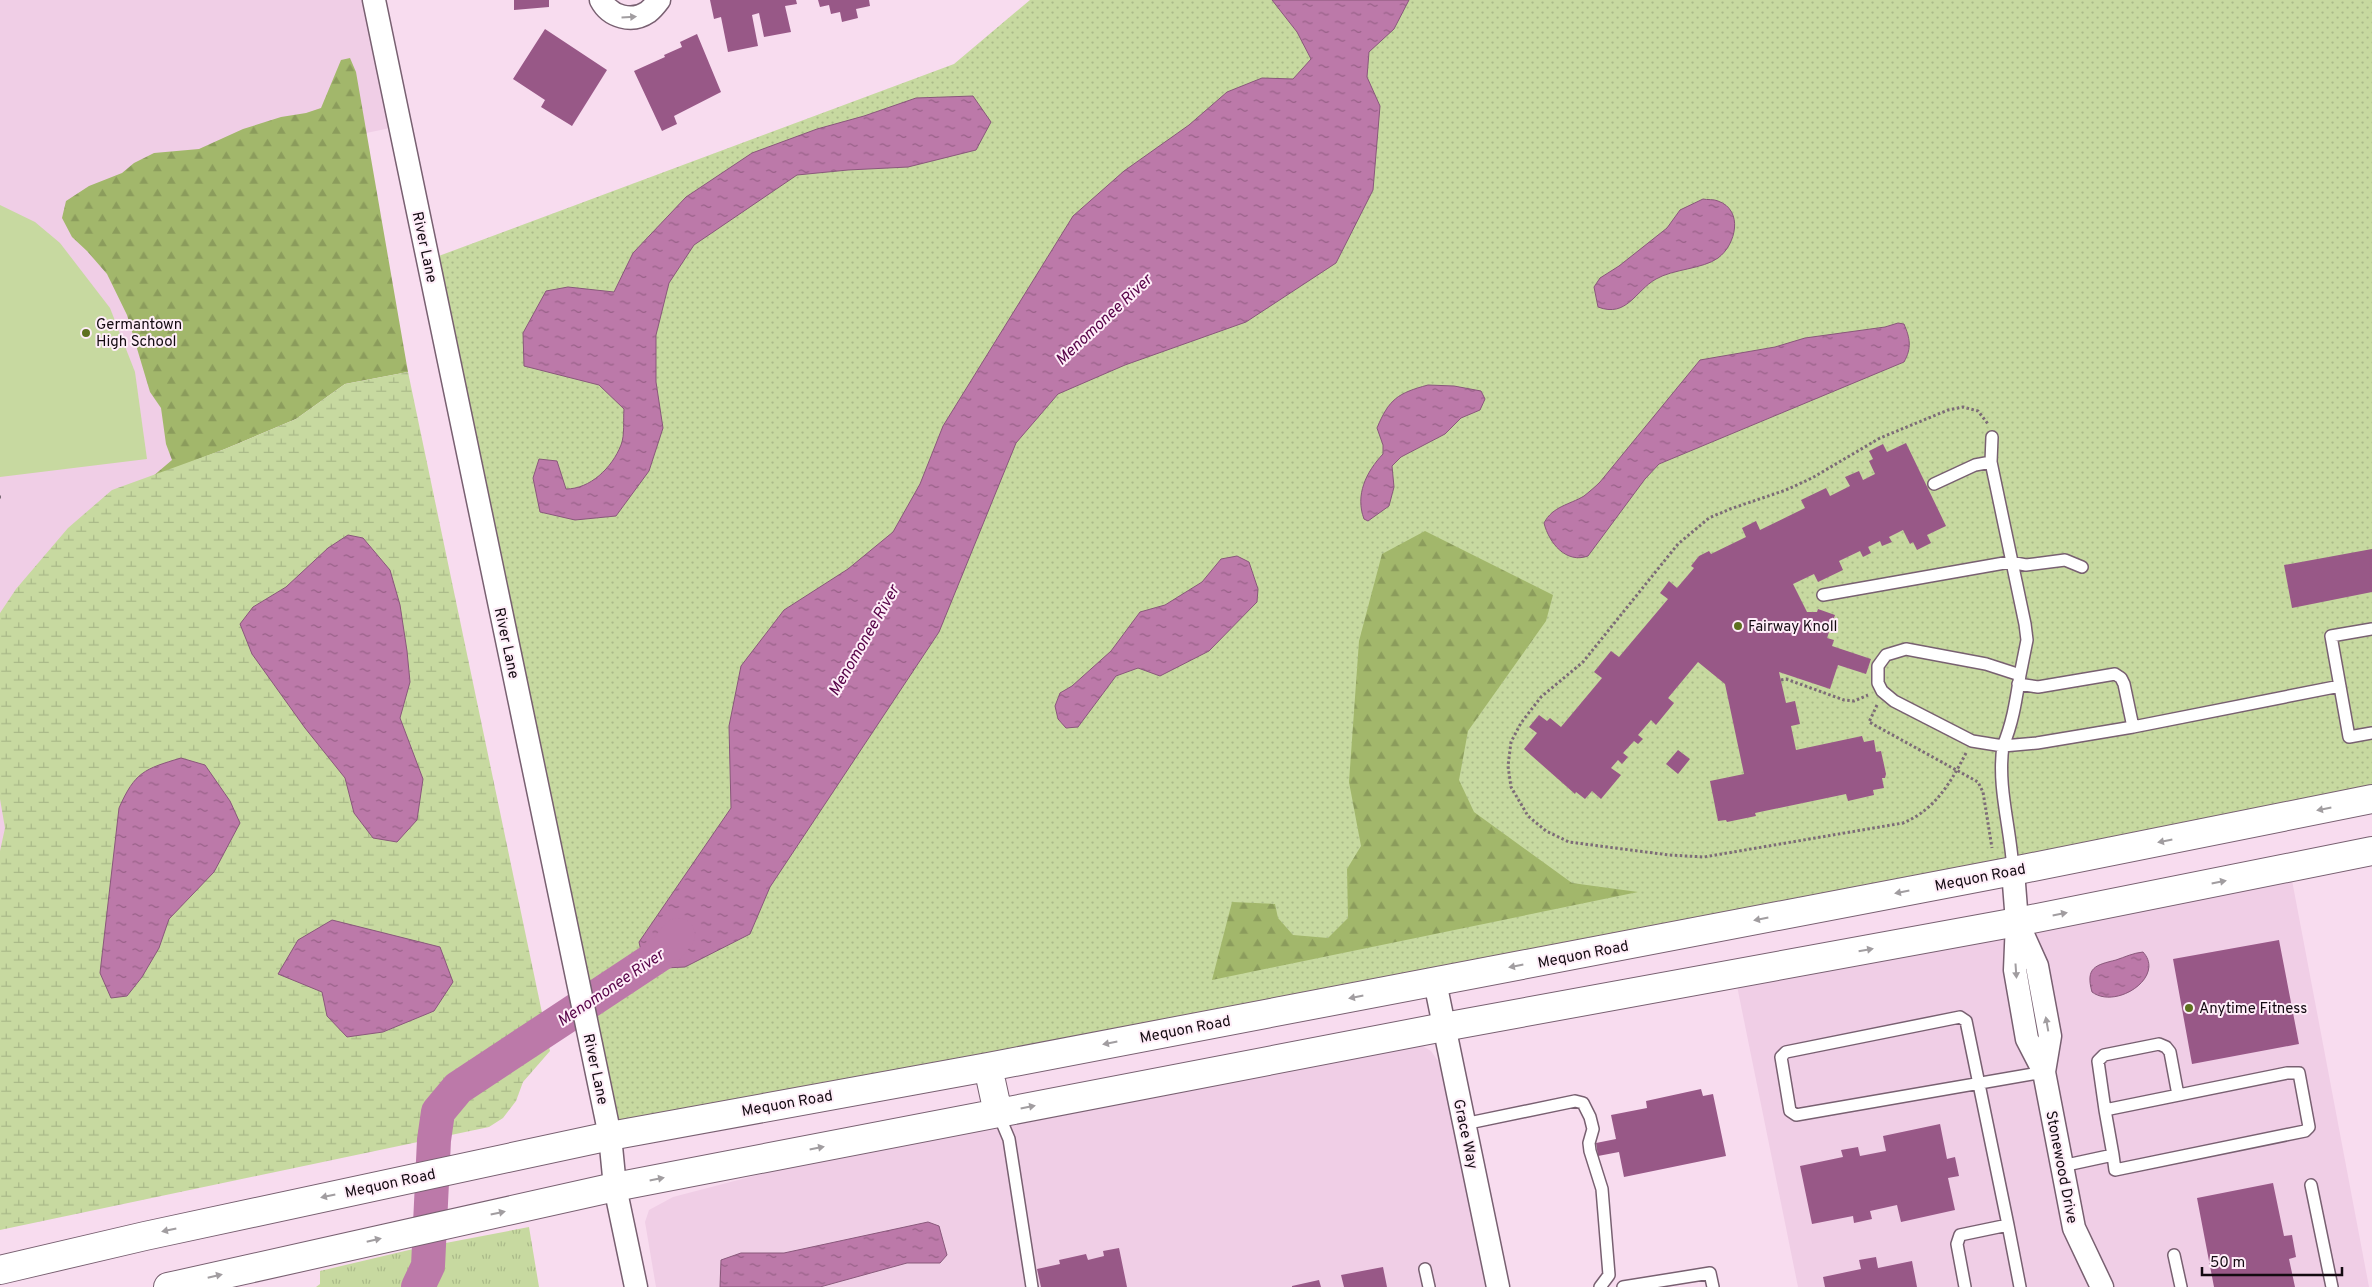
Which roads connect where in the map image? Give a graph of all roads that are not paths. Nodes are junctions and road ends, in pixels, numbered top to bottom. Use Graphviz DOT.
graph roads {
  1 [pos="374,0"];
  2 [pos="601,0"];
  3 [pos="659,0"];
  4 [pos="1992,438"];
  5 [pos="1991,462"];
  6 [pos="1934,484"];
  7 [pos="2010,562"];
  8 [pos="2082,567"];
  9 [pos="1822,595"];
  10 [pos="2372,628"];
  11 [pos="2019,679"];
  12 [pos="2340,686"];
  13 [pos="2133,727"];
  14 [pos="2372,732"];
  15 [pos="2003,746"];
  16 [pos="2372,799"];
  17 [pos="2372,851"];
  18 [pos="2013,871"];
  19 [pos="2017,922"];
  20 [pos="1434,982"];
  21 [pos="1444,1027"];
  22 [pos="988,1066"];
  23 [pos="2044,1072"];
  24 [pos="1978,1083"];
  25 [pos="2178,1095"];
  26 [pos="2105,1110"];
  27 [pos="998,1113"];
  28 [pos="1464,1124"];
  29 [pos="610,1136"];
  30 [pos="2113,1155"];
  31 [pos="2062,1166"];
  32 [pos="2310,1185"];
  33 [pos="615,1187"];
  34 [pos="2008,1225"];
  35 [pos="2174,1255"];
  36 [pos="1425,1269"];
  37 [pos="0,1270"];
  38 [pos="168,1287"];
  39 [pos="636,1287"];
  40 [pos="1032,1287"];
  41 [pos="1429,1287"];
  42 [pos="1498,1287"];
  43 [pos="1600,1287"];
  44 [pos="1623,1287"];
  45 [pos="1713,1287"];
  46 [pos="1965,1287"];
  47 [pos="2020,1287"];
  48 [pos="2102,1287"];
  49 [pos="2181,1287"];
  50 [pos="2332,1287"];
  1 -- 29 [label="street, River Lane"];
  2 -- 3 [label="street, one-way"];
  4 -- 5 [label="lane"];
  5 -- 6 [label="lane"];
  5 -- 7 [label="lane"];
  7 -- 8 [label="lane"];
  7 -- 9 [label="lane"];
  7 -- 11 [label="lane"];
  10 -- 12 [label="lane"];
  11 -- 13 [label="lane"];
  11 -- 15 [label="lane"];
  11 -- 15 [label="lane"];
  12 -- 13 [label="lane"];
  12 -- 14 [label="lane"];
  13 -- 15 [label="lane"];
  15 -- 18 [label="lane"];
  16 -- 18 [label="main road, Mequon Road, one-way"];
  19 -- 17 [label="main road, one-way"];
  18 -- 19 [label="street, Stonewood Drive"];
  18 -- 20 [label="main road, Mequon Road, one-way"];
  21 -- 19 [label="main road, one-way"];
  19 -- 23 [label="street, Stonewood Drive"];
  20 -- 21 [label="street, Grace Way"];
  20 -- 22 [label="main road, Mequon Road, one-way"];
  27 -- 21 [label="main road, one-way"];
  21 -- 28 [label="street, Grace Way"];
  22 -- 27 [label="main road"];
  22 -- 29 [label="main road, Mequon Road"];
  23 -- 24 [label="lane"];
  23 -- 31 [label="street, Stonewood Drive"];
  24 -- 24 [label="lane"];
  24 -- 34 [label="lane"];
  25 -- 26 [label="lane"];
  25 -- 26 [label="lane"];
  25 -- 30 [label="lane"];
  26 -- 30 [label="lane"];
  33 -- 27 [label="main road, one-way"];
  27 -- 40 [label="lane"];
  28 -- 42 [label="street, Grace Way"];
  28 -- 43 [label="lane"];
  29 -- 33 [label="street, River Lane"];
  29 -- 37 [label="main road, Mequon Road, one-way"];
  30 -- 31 [label="lane"];
  31 -- 48 [label="street, Stonewood Drive"];
  32 -- 50 [label="lane"];
  38 -- 33 [label="main road, one-way"];
  33 -- 39 [label="street, River Lane"];
  34 -- 46 [label="lane"];
  34 -- 47 [label="lane"];
  35 -- 49 [label="lane"];
  36 -- 41 [label="lane"];
  44 -- 45 [label="lane"];
}
